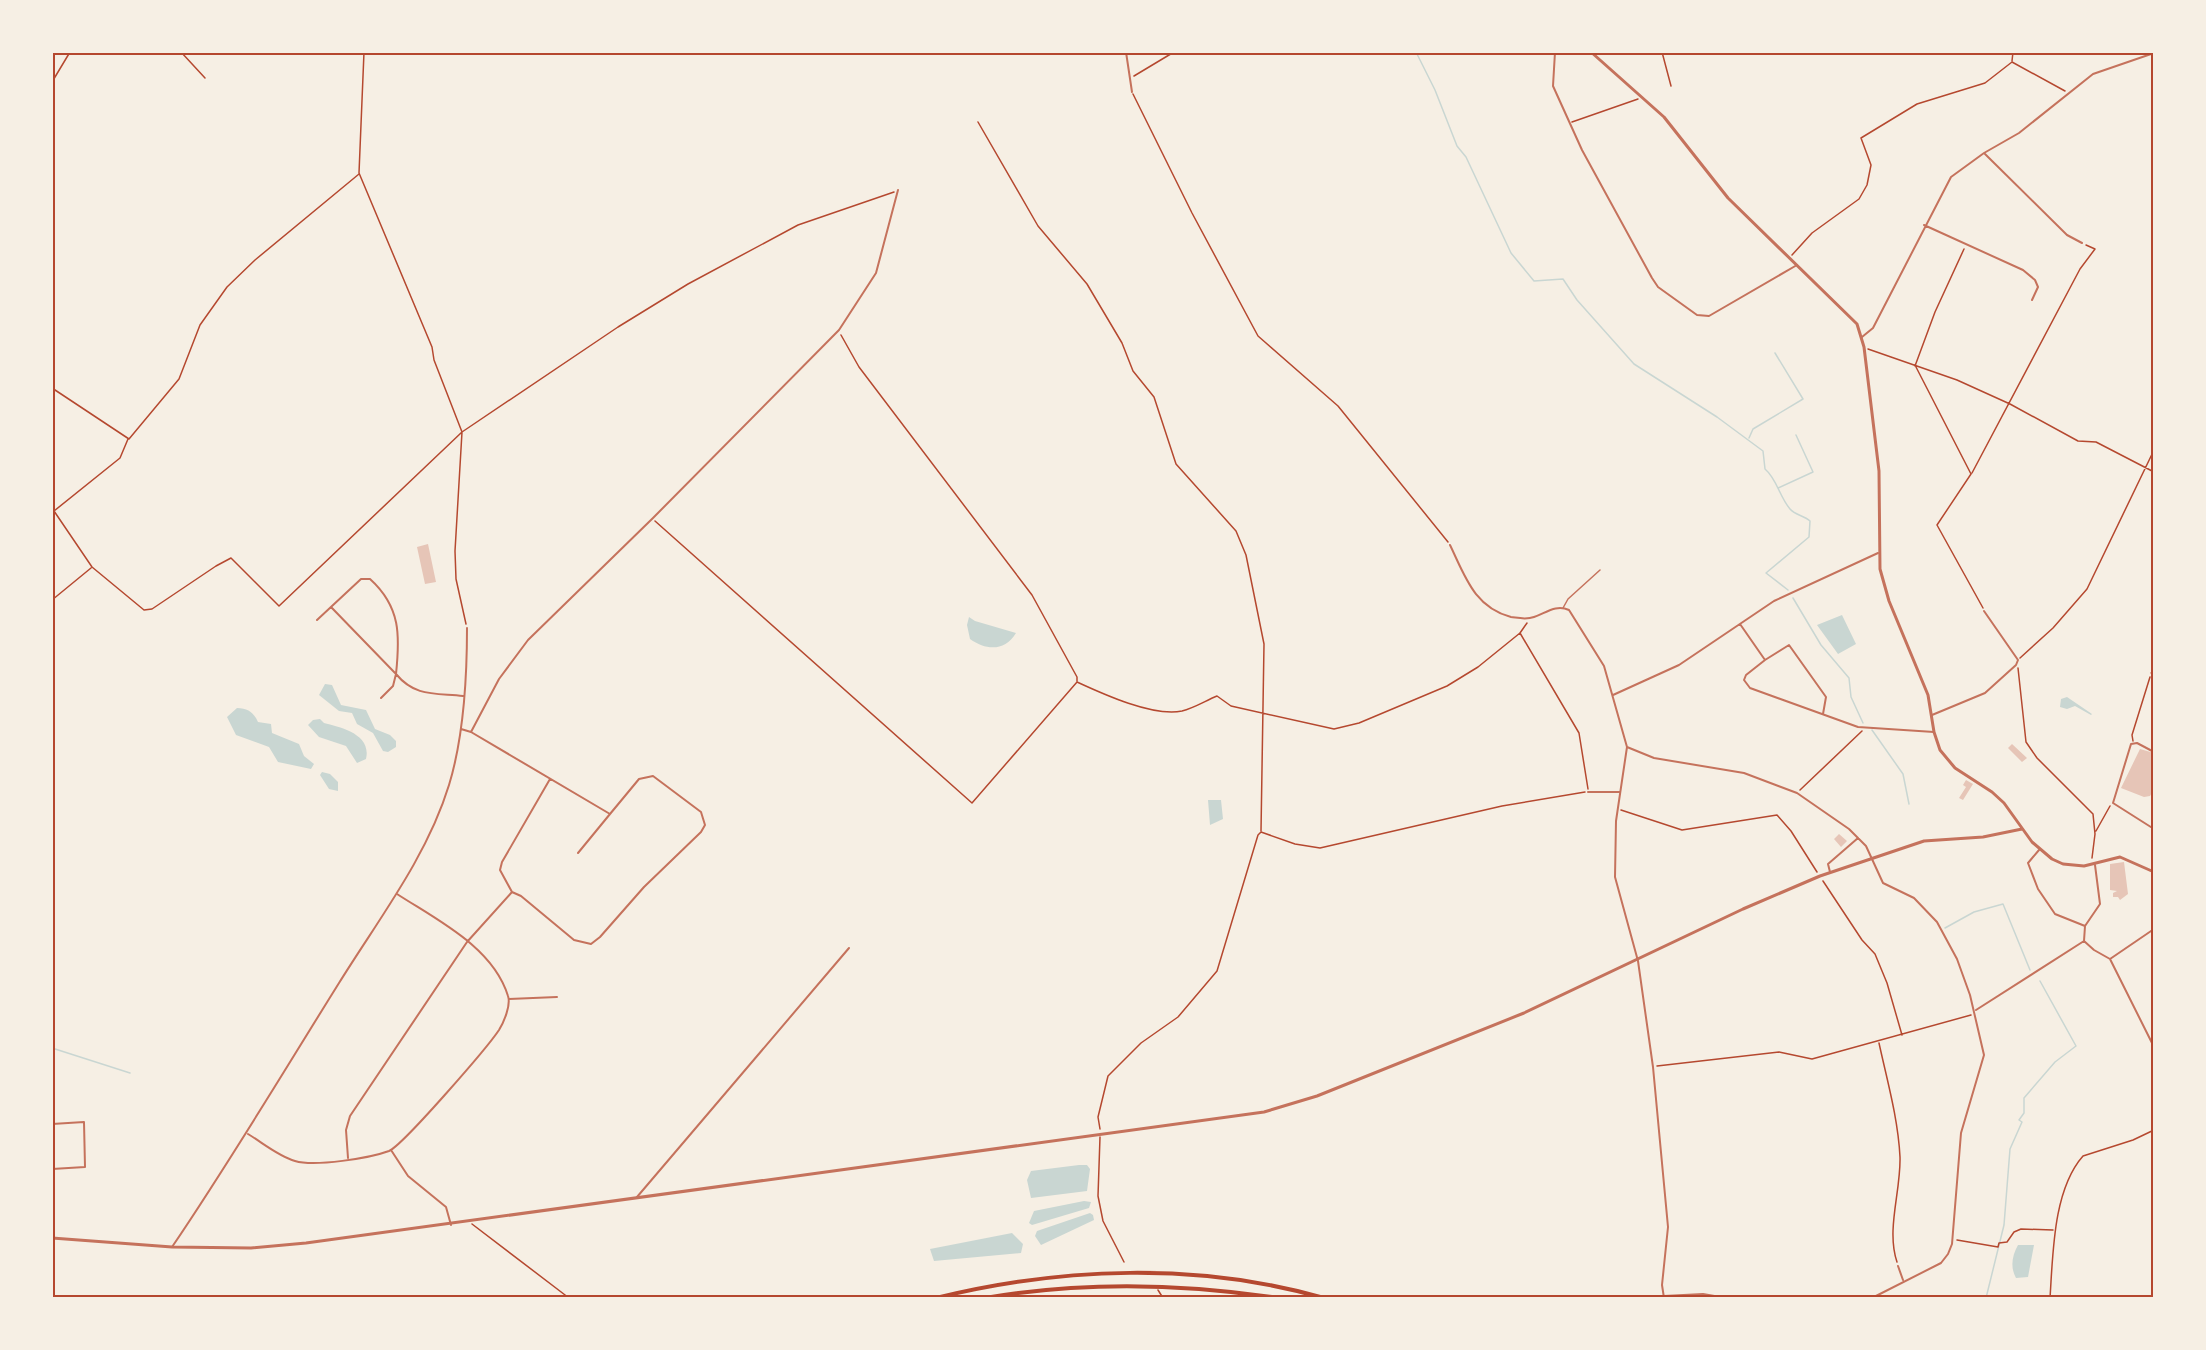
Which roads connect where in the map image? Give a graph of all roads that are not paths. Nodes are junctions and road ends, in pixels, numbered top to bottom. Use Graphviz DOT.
graph roads {
  1 [pos="1126,52"];
  2 [pos="1555,52"];
  3 [pos="1592,52"];
  4 [pos="2154,53"];
  5 [pos="1132,92"];
  6 [pos="1984,153"];
  7 [pos="898,190"];
  8 [pos="1924,225"];
  9 [pos="2082,243"];
  10 [pos="1797,265"];
  11 [pos="2032,300"];
  12 [pos="1862,337"];
  13 [pos="1450,545"];
  14 [pos="1878,554"];
  15 [pos="1600,570"];
  16 [pos="331,607"];
  17 [pos="1563,608"];
  18 [pos="1984,611"];
  19 [pos="317,620"];
  20 [pos="1740,624"];
  21 [pos="467,628"];
  22 [pos="1765,660"];
  23 [pos="396,674"];
  24 [pos="1613,695"];
  25 [pos="463,696"];
  26 [pos="381,698"];
  27 [pos="1823,714"];
  28 [pos="1932,715"];
  29 [pos="460,729"];
  30 [pos="471,732"];
  31 [pos="1934,732"];
  32 [pos="1627,747"];
  33 [pos="2154,752"];
  34 [pos="550,779"];
  35 [pos="1588,792"];
  36 [pos="1619,792"];
  37 [pos="610,814"];
  38 [pos="2022,829"];
  39 [pos="2154,829"];
  40 [pos="1858,838"];
  41 [pos="2039,850"];
  42 [pos="578,853"];
  43 [pos="1871,858"];
  44 [pos="2095,865"];
  45 [pos="2154,872"];
  46 [pos="1830,873"];
  47 [pos="512,892"];
  48 [pos="396,894"];
  49 [pos="2085,926"];
  50 [pos="2154,929"];
  51 [pos="2085,941"];
  52 [pos="467,942"];
  53 [pos="849,948"];
  54 [pos="2110,959"];
  55 [pos="1638,961"];
  56 [pos="557,997"];
  57 [pos="509,999"];
  58 [pos="1975,1012"];
  59 [pos="2154,1047"];
  60 [pos="52,1124"];
  61 [pos="248,1134"];
  62 [pos="391,1150"];
  63 [pos="348,1158"];
  64 [pos="52,1169"];
  65 [pos="637,1198"];
  66 [pos="451,1224"];
  67 [pos="52,1238"];
  68 [pos="172,1247"];
  69 [pos="1898,1266"];
  70 [pos="1904,1280"];
  71 [pos="1664,1297"];
  72 [pos="936,1298"];
  73 [pos="985,1298"];
  74 [pos="1278,1298"];
  75 [pos="1324,1298"];
  76 [pos="1726,1298"];
  77 [pos="1872,1298"];
  1 -- 5 [label="street"];
  2 -- 10 [label="street"];
  3 -- 10 [label="street"];
  4 -- 6 [label="street"];
  6 -- 8 [label="street"];
  6 -- 9 [label="street"];
  7 -- 30 [label="street"];
  8 -- 11 [label="street"];
  8 -- 12 [label="street"];
  10 -- 12 [label="street"];
  12 -- 14 [label="street"];
  13 -- 17 [label="street"];
  14 -- 20 [label="street"];
  14 -- 28 [label="street"];
  15 -- 17 [label="lane"];
  16 -- 19 [label="street"];
  16 -- 23 [label="street"];
  16 -- 23 [label="street"];
  17 -- 24 [label="street"];
  18 -- 28 [label="street"];
  20 -- 22 [label="street"];
  20 -- 24 [label="street"];
  21 -- 25 [label="street"];
  22 -- 27 [label="street"];
  22 -- 27 [label="street"];
  23 -- 25 [label="street"];
  23 -- 26 [label="street"];
  24 -- 32 [label="street"];
  25 -- 29 [label="street"];
  27 -- 31 [label="street"];
  28 -- 31 [label="street"];
  29 -- 30 [label="street"];
  29 -- 48 [label="street"];
  30 -- 34 [label="street"];
  31 -- 38 [label="street"];
  32 -- 36 [label="street"];
  32 -- 40 [label="street"];
  33 -- 39 [label="street"];
  34 -- 37 [label="street"];
  34 -- 47 [label="street"];
  35 -- 36 [label="street"];
  36 -- 55 [label="street"];
  37 -- 42 [label="street"];
  37 -- 47 [label="street"];
  38 -- 41 [label="street"];
  38 -- 43 [label="street"];
  40 -- 43 [label="street"];
  40 -- 46 [label="street"];
  41 -- 44 [label="street"];
  41 -- 49 [label="street"];
  43 -- 46 [label="street"];
  43 -- 58 [label="street"];
  44 -- 45 [label="street"];
  44 -- 49 [label="street"];
  46 -- 55 [label="street"];
  47 -- 52 [label="street"];
  48 -- 52 [label="street"];
  48 -- 61 [label="street"];
  49 -- 51 [label="street"];
  50 -- 54 [label="street"];
  51 -- 54 [label="street"];
  51 -- 58 [label="street"];
  52 -- 57 [label="street"];
  52 -- 63 [label="street"];
  53 -- 65 [label="street"];
  54 -- 59 [label="street"];
  55 -- 65 [label="street"];
  55 -- 71 [label="street"];
  56 -- 57 [label="street"];
  57 -- 62 [label="street"];
  58 -- 70 [label="street"];
  60 -- 64 [label="street"];
  61 -- 63 [label="street"];
  61 -- 68 [label="street"];
  62 -- 63 [label="street"];
  62 -- 66 [label="street"];
  65 -- 66 [label="street"];
  66 -- 68 [label="street"];
  67 -- 68 [label="street"];
  69 -- 70 [label="street"];
  70 -- 77 [label="street"];
  71 -- 76 [label="street"];
  72 -- 75 [label="highway"];
  73 -- 74 [label="highway"];
}
